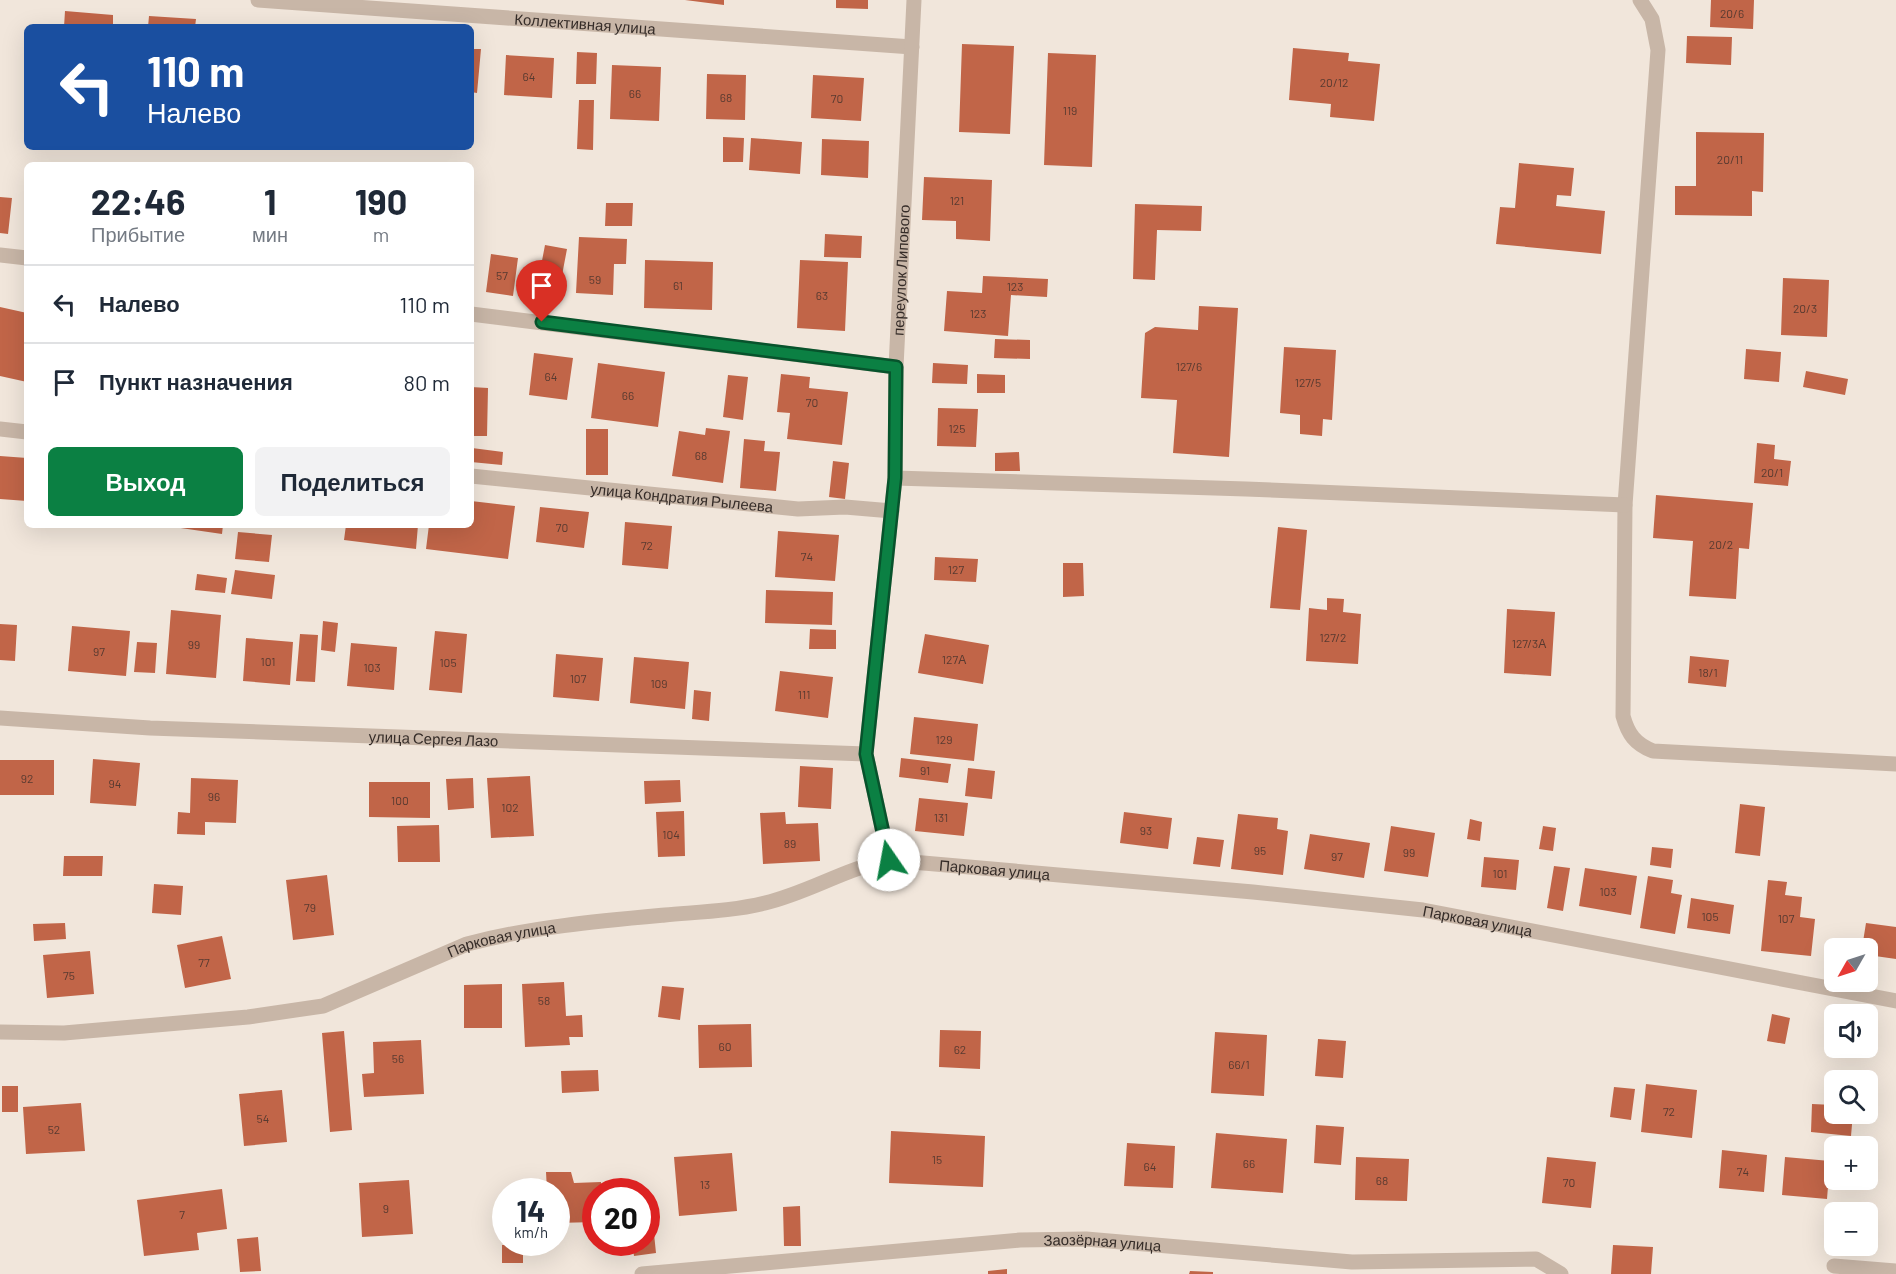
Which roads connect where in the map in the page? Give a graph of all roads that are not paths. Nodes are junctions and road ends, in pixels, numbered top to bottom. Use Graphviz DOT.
graph roads {
  1 [pos="258,0"];
  2 [pos="914,0"];
  3 [pos="1640,0"];
  4 [pos="912,47"];
  5 [pos="0,255"];
  6 [pos="24,258"];
  7 [pos="474,314"];
  8 [pos="896,367"];
  9 [pos="0,429"];
  10 [pos="24,432"];
  11 [pos="474,476"];
  12 [pos="895,478"];
  13 [pos="1625,505"];
  14 [pos="892,511"];
  15 [pos="0,718"];
  16 [pos="866,754"];
  17 [pos="1896,764"];
  18 [pos="889,860"];
  19 [pos="1896,1001"];
  20 [pos="0,1032"];
  21 [pos="1834,1266"];
  22 [pos="1896,1271"];
  23 [pos="642,1274"];
  24 [pos="1561,1274"];
  1 -- 4 [label="lane, Коллективная улица"];
  2 -- 4 [label="lane, переулок Липового"];
  3 -- 13 [label="lane"];
  4 -- 8 [label="lane, переулок Липового"];
  5 -- 6 [label="lane"];
  7 -- 8 [label="lane"];
  8 -- 12 [label="lane, переулок Липового"];
  9 -- 10 [label="lane"];
  11 -- 14 [label="lane, улица Кондратия Рылеева"];
  12 -- 13 [label="lane"];
  12 -- 14 [label="lane, переулок Липового"];
  13 -- 17 [label="lane"];
  14 -- 16 [label="lane, переулок Липового"];
  15 -- 16 [label="lane, улица Сергея Лазо"];
  16 -- 18 [label="lane, переулок Липового"];
  18 -- 19 [label="lane, Парковая улица"];
  18 -- 20 [label="lane, Парковая улица"];
  21 -- 22 [label="lane"];
  23 -- 24 [label="lane, Заозёрная улица"];
}
